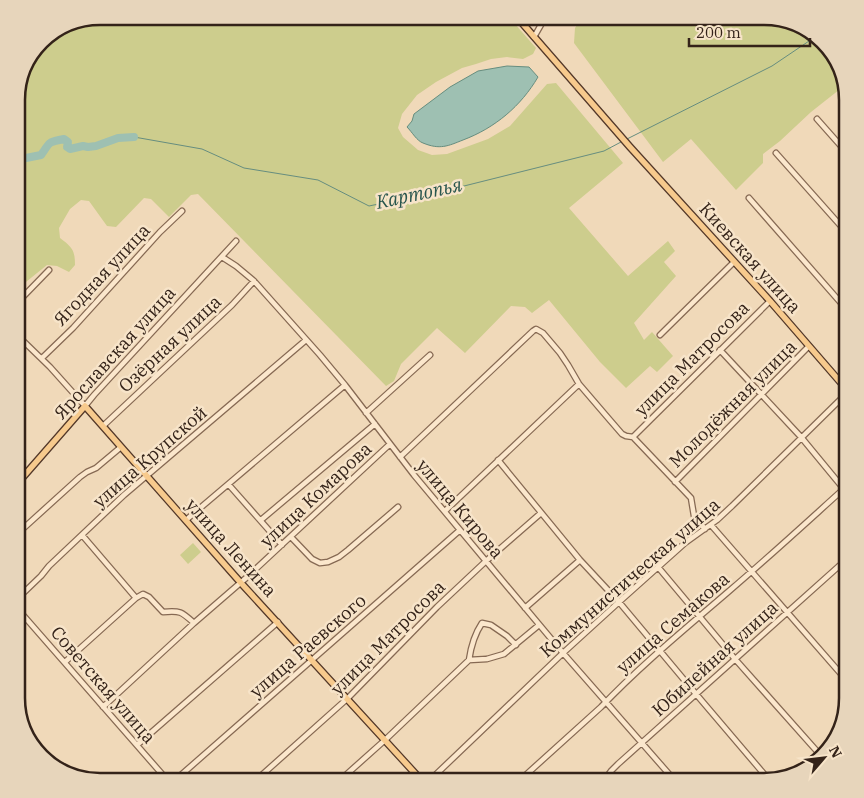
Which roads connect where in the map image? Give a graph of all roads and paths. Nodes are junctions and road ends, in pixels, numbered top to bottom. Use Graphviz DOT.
graph roads {
  1 [pos="524,25"];
  2 [pos="541,25"];
  3 [pos="534,36"];
  4 [pos="817,119"];
  5 [pos="839,144"];
  6 [pos="776,154"];
  7 [pos="749,198"];
  8 [pos="182,211"];
  9 [pos="839,224"];
  10 [pos="236,241"];
  11 [pos="222,257"];
  12 [pos="734,262"];
  13 [pos="49,270"];
  14 [pos="254,281"];
  15 [pos="25,295"];
  16 [pos="770,301"];
  17 [pos="839,301"];
  18 [pos="660,335"];
  19 [pos="306,340"];
  20 [pos="25,342"];
  21 [pos="809,346"];
  22 [pos="720,350"];
  23 [pos="430,355"];
  24 [pos="42,358"];
  25 [pos="839,381"];
  26 [pos="579,384"];
  27 [pos="345,385"];
  28 [pos="762,394"];
  29 [pos="839,400"];
  30 [pos="85,406"];
  31 [pos="366,413"];
  32 [pos="375,424"];
  33 [pos="103,426"];
  34 [pos="633,437"];
  35 [pos="801,438"];
  36 [pos="390,444"];
  37 [pos="121,447"];
  38 [pos="400,457"];
  39 [pos="498,460"];
  40 [pos="25,475"];
  41 [pos="147,476"];
  42 [pos="839,479"];
  43 [pos="675,482"];
  44 [pos="229,484"];
  45 [pos="839,493"];
  46 [pos="398,507"];
  47 [pos="444,511"];
  48 [pos="541,513"];
  49 [pos="186,520"];
  50 [pos="260,520"];
  51 [pos="711,525"];
  52 [pos="25,527"];
  53 [pos="705,529"];
  54 [pos="460,530"];
  55 [pos="82,536"];
  56 [pos="291,537"];
  57 [pos="282,545"];
  58 [pos="580,560"];
  59 [pos="486,561"];
  60 [pos="839,566"];
  61 [pos="658,568"];
  62 [pos="752,572"];
  63 [pos="241,583"];
  64 [pos="25,591"];
  65 [pos="136,598"];
  66 [pos="619,602"];
  67 [pos="525,608"];
  68 [pos="788,612"];
  69 [pos="25,617"];
  70 [pos="700,617"];
  71 [pos="278,622"];
  72 [pos="194,623"];
  73 [pos="539,624"];
  74 [pos="516,645"];
  75 [pos="660,651"];
  76 [pos="563,653"];
  77 [pos="735,659"];
  78 [pos="313,660"];
  79 [pos="469,660"];
  80 [pos="65,662"];
  81 [pos="839,672"];
  82 [pos="696,694"];
  83 [pos="348,698"];
  84 [pos="606,702"];
  85 [pos="104,706"];
  86 [pos="801,733"];
  87 [pos="385,740"];
  88 [pos="642,742"];
  89 [pos="137,745"];
  90 [pos="161,773"];
  91 [pos="183,773"];
  92 [pos="264,773"];
  93 [pos="348,773"];
  94 [pos="415,773"];
  95 [pos="437,773"];
  96 [pos="528,773"];
  97 [pos="609,773"];
  98 [pos="668,773"];
  99 [pos="764,773"];
  1 -- 3 [label="main road"];
  2 -- 3 [label="street"];
  3 -- 12 [label="main road, Киевская улица"];
  4 -- 5 [label="street"];
  6 -- 9 [label="street"];
  7 -- 17 [label="street"];
  8 -- 24 [label="street, Ягодная улица"];
  10 -- 11 [label="street, Ярославская улица"];
  11 -- 14 [label="street, улица Кирова"];
  11 -- 30 [label="street, Ярославская улица"];
  12 -- 16 [label="main road, Киевская улица"];
  12 -- 18 [label="street"];
  13 -- 15 [label="street"];
  14 -- 19 [label="street, улица Кирова"];
  14 -- 33 [label="street, Озёрная улица"];
  16 -- 21 [label="main road, Киевская улица"];
  16 -- 22 [label="street, улица Матросова"];
  19 -- 27 [label="street, улица Кирова"];
  19 -- 41 [label="street, улица Крупской"];
  20 -- 24 [label="street, улица Ленина"];
  21 -- 25 [label="main road, Киевская улица"];
  21 -- 28 [label="street, Молодёжная улица"];
  22 -- 28 [label="street"];
  22 -- 34 [label="street, улица Матросова"];
  23 -- 31 [label="street"];
  24 -- 30 [label="street, улица Ленина"];
  26 -- 34 [label="street"];
  26 -- 38 [label="street, улица Комарова"];
  26 -- 39 [label="street"];
  27 -- 31 [label="street, улица Кирова"];
  27 -- 44 [label="street"];
  28 -- 35 [label="street"];
  28 -- 43 [label="street, Молодёжная улица"];
  29 -- 35 [label="street, Коммунистическая улица"];
  30 -- 33 [label="main road, улица Ленина"];
  30 -- 40 [label="main road, Ярославская улица"];
  31 -- 32 [label="street, улица Кирова"];
  32 -- 36 [label="street, улица Кирова"];
  32 -- 50 [label="street"];
  33 -- 37 [label="main road, улица Ленина"];
  34 -- 43 [label="street"];
  35 -- 42 [label="street"];
  35 -- 51 [label="street, Коммунистическая улица"];
  36 -- 38 [label="street, улица Кирова"];
  36 -- 56 [label="street, улица Комарова"];
  37 -- 41 [label="main road, улица Ленина"];
  37 -- 52 [label="street"];
  38 -- 47 [label="street, улица Кирова"];
  39 -- 47 [label="street"];
  39 -- 48 [label="street"];
  41 -- 49 [label="main road, улица Ленина"];
  41 -- 55 [label="street, улица Крупской"];
  43 -- 53 [label="street"];
  44 -- 49 [label="street"];
  44 -- 50 [label="street"];
  45 -- 62 [label="street, улица Семакова"];
  46 -- 56 [label="street"];
  47 -- 54 [label="street, улица Кирова"];
  48 -- 58 [label="street"];
  48 -- 59 [label="street, улица Матросова"];
  49 -- 63 [label="main road, улица Ленина"];
  50 -- 57 [label="street"];
  51 -- 53 [label="street, Коммунистическая улица"];
  51 -- 62 [label="street"];
  53 -- 61 [label="street, Коммунистическая улица"];
  54 -- 59 [label="street, улица Кирова"];
  54 -- 78 [label="street, улица Раевского"];
  55 -- 64 [label="street, улица Крупской"];
  55 -- 65 [label="street"];
  56 -- 57 [label="street, улица Комарова"];
  57 -- 63 [label="street, улица Комарова"];
  58 -- 66 [label="street"];
  58 -- 67 [label="street"];
  59 -- 67 [label="street, улица Кирова"];
  59 -- 83 [label="street, улица Матросова"];
  60 -- 68 [label="street, Юбилейная улица"];
  61 -- 66 [label="street, Коммунистическая улица"];
  61 -- 70 [label="street"];
  62 -- 68 [label="street"];
  62 -- 70 [label="street, улица Семакова"];
  63 -- 71 [label="main road, улица Ленина"];
  63 -- 72 [label="street, улица Комарова"];
  65 -- 72 [label="street"];
  65 -- 80 [label="street"];
  66 -- 75 [label="street"];
  66 -- 76 [label="street, Коммунистическая улица"];
  67 -- 73 [label="street, улица Кирова"];
  68 -- 77 [label="street, Юбилейная улица"];
  68 -- 81 [label="street"];
  69 -- 80 [label="street, Советская улица"];
  70 -- 75 [label="street, улица Семакова"];
  70 -- 77 [label="street"];
  71 -- 78 [label="main road, улица Ленина"];
  71 -- 89 [label="street"];
  72 -- 85 [label="street, улица Комарова"];
  73 -- 74 [label="street"];
  73 -- 76 [label="street, улица Кирова"];
  74 -- 79 [label="street"];
  74 -- 79 [label="street"];
  75 -- 82 [label="street"];
  75 -- 84 [label="street, улица Семакова"];
  76 -- 84 [label="street, улица Кирова"];
  76 -- 95 [label="street, Коммунистическая улица"];
  77 -- 82 [label="street, Юбилейная улица"];
  77 -- 86 [label="street"];
  78 -- 83 [label="main road, улица Ленина"];
  78 -- 91 [label="street, улица Раевского"];
  79 -- 87 [label="street"];
  80 -- 85 [label="street, Советская улица"];
  82 -- 88 [label="street, Юбилейная улица"];
  82 -- 99 [label="street"];
  83 -- 87 [label="main road, улица Ленина"];
  83 -- 92 [label="street, улица Матросова"];
  84 -- 88 [label="street, улица Кирова"];
  84 -- 96 [label="street, улица Семакова"];
  85 -- 89 [label="street, Советская улица"];
  87 -- 93 [label="street"];
  87 -- 94 [label="main road, улица Ленина"];
  88 -- 97 [label="street, Юбилейная улица"];
  88 -- 98 [label="street, улица Кирова"];
  89 -- 90 [label="street, Советская улица"];
}
